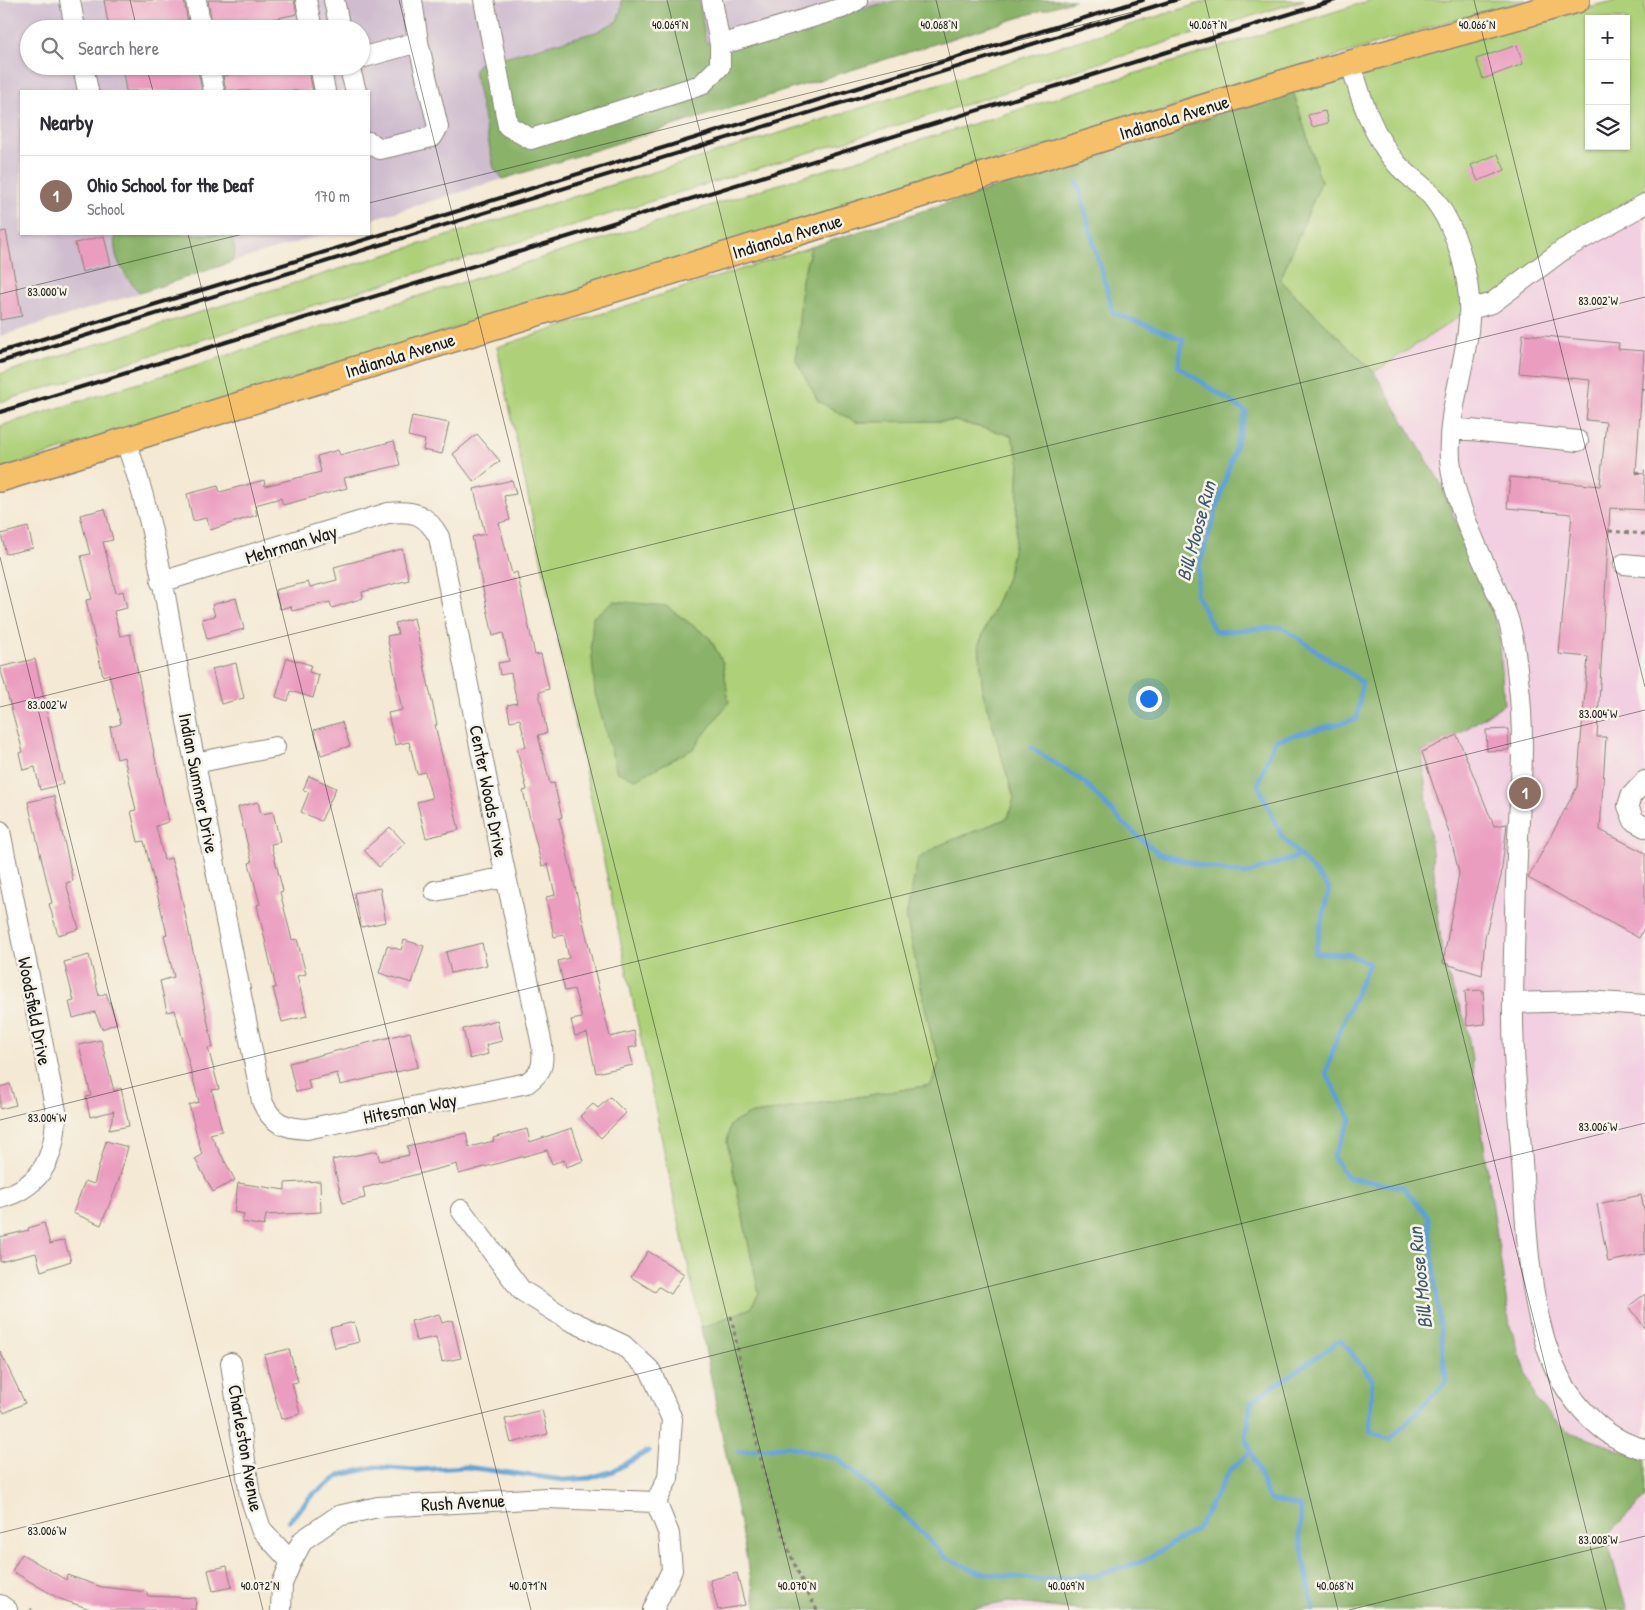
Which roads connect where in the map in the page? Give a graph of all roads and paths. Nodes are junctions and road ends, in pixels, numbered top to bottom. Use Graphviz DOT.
graph roads {
  1 [pos="70,0"];
  2 [pos="196,0"];
  3 [pos="306,0"];
  4 [pos="334,0"];
  5 [pos="412,0"];
  6 [pos="484,0"];
  7 [pos="712,0"];
  8 [pos="857,0"];
  9 [pos="1577,0"];
  10 [pos="74,20"];
  11 [pos="199,20"];
  12 [pos="310,20"];
  13 [pos="338,20"];
  14 [pos="418,42"];
  15 [pos="720,45"];
  16 [pos="370,55"];
  17 [pos="1351,63"];
  18 [pos="85,75"];
  19 [pos="211,75"];
  20 [pos="322,75"];
  21 [pos="352,75"];
  22 [pos="88,90"];
  23 [pos="214,90"];
  24 [pos="325,90"];
  25 [pos="356,90"];
  26 [pos="370,143"];
  27 [pos="1645,204"];
  28 [pos="1471,309"];
  29 [pos="1451,428"];
  30 [pos="125,440"];
  31 [pos="1578,441"];
  32 [pos="1645,471"];
  33 [pos="1636,473"];
  34 [pos="0,479"];
  35 [pos="420,516"];
  36 [pos="1609,531"];
  37 [pos="1645,534"];
  38 [pos="1624,564"];
  39 [pos="1645,566"];
  40 [pos="161,582"];
  41 [pos="275,747"];
  42 [pos="195,763"];
  43 [pos="1645,781"];
  44 [pos="1645,828"];
  45 [pos="0,831"];
  46 [pos="506,877"];
  47 [pos="435,891"];
  48 [pos="1513,1004"];
  49 [pos="1645,1005"];
  50 [pos="540,1073"];
  51 [pos="276,1123"];
  52 [pos="0,1198"];
  53 [pos="460,1210"];
  54 [pos="731,1316"];
  55 [pos="231,1364"];
  56 [pos="1645,1449"];
  57 [pos="656,1502"];
  58 [pos="291,1562"];
  59 [pos="0,1605"];
  60 [pos="7,1610"];
  61 [pos="282,1610"];
  62 [pos="653,1610"];
  63 [pos="817,1610"];
  1 -- 10 [label="street"];
  2 -- 11 [label="street"];
  3 -- 12 [label="street"];
  4 -- 13 [label="street"];
  5 -- 14 [label="street"];
  6 -- 15 [label="street"];
  7 -- 15 [label="street"];
  8 -- 15 [label="street"];
  9 -- 17 [label="main road, Indianola Avenue"];
  14 -- 16 [label="street"];
  14 -- 26 [label="street"];
  17 -- 28 [label="street"];
  17 -- 30 [label="main road, Indianola Avenue"];
  18 -- 22 [label="street"];
  19 -- 23 [label="street"];
  20 -- 24 [label="street"];
  21 -- 25 [label="street"];
  27 -- 28 [label="street"];
  28 -- 29 [label="street"];
  29 -- 31 [label="street"];
  29 -- 48 [label="street"];
  30 -- 34 [label="main road, Indianola Avenue"];
  30 -- 40 [label="street, Indian Summer Drive"];
  32 -- 33 [label="path"];
  35 -- 40 [label="street, Mehrman Way"];
  35 -- 46 [label="street, Center Woods Drive"];
  36 -- 37 [label="path"];
  38 -- 39 [label="street"];
  40 -- 42 [label="street, Indian Summer Drive"];
  41 -- 42 [label="street"];
  42 -- 51 [label="street, Indian Summer Drive"];
  43 -- 44 [label="street"];
  45 -- 52 [label="street, Woodsfield Drive"];
  46 -- 47 [label="street"];
  46 -- 50 [label="street, Center Woods Drive"];
  48 -- 49 [label="street"];
  48 -- 56 [label="street"];
  50 -- 51 [label="street, Hitesman Way"];
  53 -- 57 [label="street"];
  54 -- 63 [label="path"];
  55 -- 58 [label="street, Charleston Avenue"];
  57 -- 58 [label="street, Rush Avenue"];
  57 -- 62 [label="street"];
  58 -- 61 [label="street"];
  59 -- 60 [label="street"];
}
